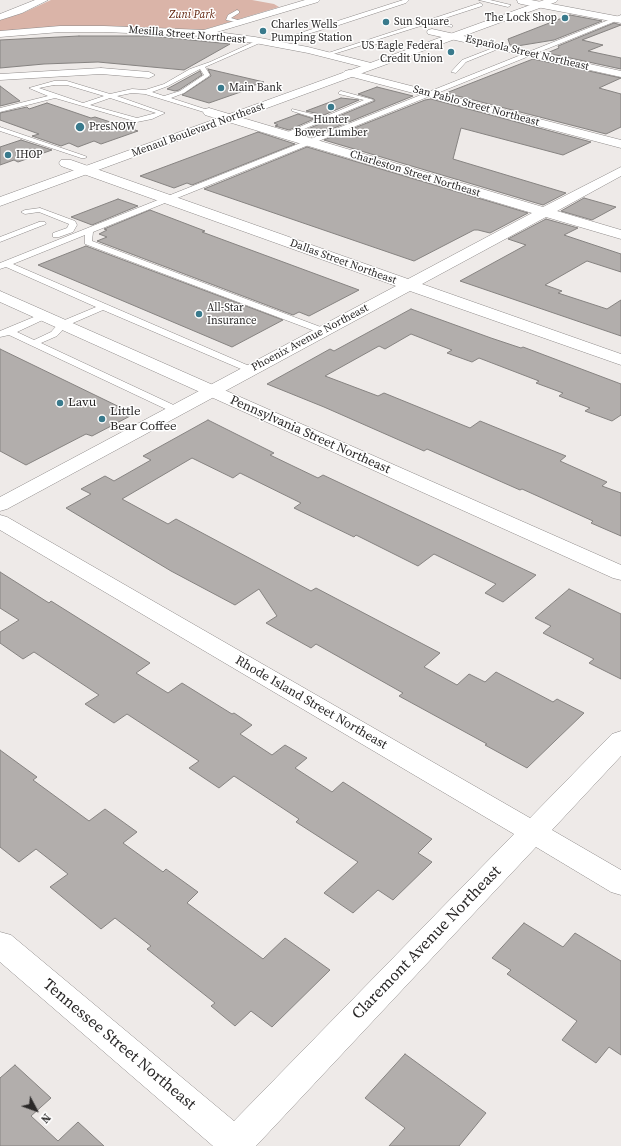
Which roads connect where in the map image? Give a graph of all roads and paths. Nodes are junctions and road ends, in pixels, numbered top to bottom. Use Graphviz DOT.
graph roads {
  1 [pos="43,0"];
  2 [pos="314,0"];
  3 [pos="406,0"];
  4 [pos="553,0"];
  5 [pos="272,1"];
  6 [pos="481,2"];
  7 [pos="517,2"];
  8 [pos="541,4"];
  9 [pos="294,6"];
  10 [pos="469,8"];
  11 [pos="485,11"];
  12 [pos="237,12"];
  13 [pos="0,17"];
  14 [pos="619,19"];
  15 [pos="239,22"];
  16 [pos="410,27"];
  17 [pos="431,27"];
  18 [pos="451,31"];
  19 [pos="0,34"];
  20 [pos="202,34"];
  21 [pos="419,37"];
  22 [pos="260,41"];
  23 [pos="370,41"];
  24 [pos="406,41"];
  25 [pos="272,44"];
  26 [pos="394,46"];
  27 [pos="500,47"];
  28 [pos="490,53"];
  29 [pos="529,54"];
  30 [pos="325,55"];
  31 [pos="352,61"];
  32 [pos="371,66"];
  33 [pos="197,68"];
  34 [pos="352,73"];
  35 [pos="621,74"];
  36 [pos="149,75"];
  37 [pos="0,77"];
  38 [pos="146,92"];
  39 [pos="341,93"];
  40 [pos="431,94"];
  41 [pos="54,96"];
  42 [pos="110,96"];
  43 [pos="160,96"];
  44 [pos="83,105"];
  45 [pos="230,105"];
  46 [pos="0,110"];
  47 [pos="294,110"];
  48 [pos="209,112"];
  49 [pos="194,117"];
  50 [pos="230,118"];
  51 [pos="325,119"];
  52 [pos="0,129"];
  53 [pos="285,135"];
  54 [pos="311,143"];
  55 [pos="621,144"];
  56 [pos="97,152"];
  57 [pos="84,164"];
  58 [pos="62,165"];
  59 [pos="621,171"];
  60 [pos="168,200"];
  61 [pos="0,202"];
  62 [pos="25,212"];
  63 [pos="545,213"];
  64 [pos="42,224"];
  65 [pos="89,231"];
  66 [pos="621,235"];
  67 [pos="0,240"];
  68 [pos="2,262"];
  69 [pos="410,286"];
  70 [pos="0,296"];
  71 [pos="103,307"];
  72 [pos="44,316"];
  73 [pos="63,324"];
  74 [pos="323,331"];
  75 [pos="5,333"];
  76 [pos="34,343"];
  77 [pos="621,360"];
  78 [pos="251,370"];
  79 [pos="211,391"];
  80 [pos="176,410"];
  81 [pos="0,505"];
  82 [pos="0,521"];
  83 [pos="621,573"];
  84 [pos="621,740"];
  85 [pos="532,832"];
  86 [pos="621,884"];
  87 [pos="0,944"];
  88 [pos="236,1145"];
  1 -- 13 [label="street"];
  2 -- 9 [label="street"];
  3 -- 25 [label="lane"];
  4 -- 8 [label="street, Menaul Boulevard Northeast"];
  5 -- 9 [label="street"];
  6 -- 7 [label="lane"];
  6 -- 10 [label="lane"];
  7 -- 8 [label="street"];
  7 -- 18 [label="street, Menaul Boulevard Northeast"];
  8 -- 14 [label="street"];
  8 -- 18 [label="street, Menaul Boulevard Northeast"];
  9 -- 15 [label="street"];
  10 -- 11 [label="lane"];
  10 -- 17 [label="lane"];
  12 -- 15 [label="lane"];
  14 -- 29 [label="lane"];
  15 -- 20 [label="street"];
  16 -- 17 [label="lane"];
  16 -- 17 [label="lane"];
  16 -- 23 [label="lane"];
  17 -- 18 [label="street, Menaul Boulevard Northeast"];
  17 -- 21 [label="street, Menaul Boulevard Northeast"];
  18 -- 27 [label="street, Española Street Northeast"];
  18 -- 32 [label="street, Menaul Boulevard Northeast"];
  19 -- 20 [label="street, Mesilla Street Northeast"];
  20 -- 22 [label="street, Mesilla Street Northeast"];
  22 -- 25 [label="street, Mesilla Street Northeast"];
  22 -- 33 [label="lane"];
  23 -- 26 [label="lane"];
  23 -- 30 [label="lane"];
  24 -- 26 [label="street"];
  25 -- 30 [label="street, Mesilla Street Northeast"];
  26 -- 31 [label="street"];
  27 -- 28 [label="lane"];
  27 -- 29 [label="street, Española Street Northeast"];
  28 -- 28 [label="lane"];
  29 -- 35 [label="street, Española Street Northeast"];
  29 -- 40 [label="lane"];
  30 -- 31 [label="street, Mesilla Street Northeast"];
  31 -- 32 [label="street, Mesilla Street Northeast"];
  31 -- 34 [label="street, San Pablo Street Northeast"];
  32 -- 34 [label="street, Menaul Boulevard Northeast"];
  33 -- 38 [label="lane"];
  33 -- 43 [label="lane"];
  33 -- 43 [label="lane"];
  34 -- 40 [label="street, San Pablo Street Northeast"];
  34 -- 50 [label="street, Menaul Boulevard Northeast"];
  36 -- 37 [label="street"];
  38 -- 42 [label="lane"];
  38 -- 43 [label="lane"];
  39 -- 51 [label="lane"];
  40 -- 54 [label="lane"];
  40 -- 55 [label="street, San Pablo Street Northeast"];
  41 -- 42 [label="lane"];
  41 -- 44 [label="lane"];
  41 -- 46 [label="lane"];
  42 -- 44 [label="lane"];
  42 -- 44 [label="lane"];
  43 -- 48 [label="lane"];
  45 -- 48 [label="street, Menaul Boulevard Northeast"];
  47 -- 51 [label="lane"];
  48 -- 49 [label="street, Menaul Boulevard Northeast"];
  48 -- 50 [label="street, Charleston Street Northeast"];
  50 -- 53 [label="street, Charleston Street Northeast"];
  50 -- 57 [label="street, Menaul Boulevard Northeast"];
  51 -- 53 [label="lane"];
  52 -- 57 [label="lane"];
  53 -- 54 [label="street, Charleston Street Northeast"];
  54 -- 60 [label="lane"];
  54 -- 63 [label="street, Charleston Street Northeast"];
  56 -- 57 [label="street, Menaul Boulevard Northeast"];
  57 -- 58 [label="street, Dallas Street Northeast"];
  57 -- 60 [label="street, Dallas Street Northeast"];
  57 -- 61 [label="street, Menaul Boulevard Northeast"];
  59 -- 63 [label="street, Phoenix Avenue Northeast"];
  60 -- 65 [label="lane"];
  60 -- 69 [label="street, Dallas Street Northeast"];
  62 -- 68 [label="lane"];
  63 -- 66 [label="street, Charleston Street Northeast"];
  63 -- 69 [label="street, Phoenix Avenue Northeast"];
  64 -- 67 [label="lane"];
  65 -- 68 [label="lane"];
  65 -- 74 [label="lane"];
  68 -- 71 [label="lane"];
  69 -- 74 [label="street, Phoenix Avenue Northeast"];
  69 -- 77 [label="street, Dallas Street Northeast"];
  70 -- 72 [label="street, Pennsylvania Street Northeast"];
  71 -- 73 [label="lane"];
  71 -- 78 [label="lane"];
  72 -- 73 [label="street, Pennsylvania Street Northeast"];
  72 -- 75 [label="lane"];
  73 -- 76 [label="lane"];
  73 -- 79 [label="street, Pennsylvania Street Northeast"];
  74 -- 78 [label="street, Phoenix Avenue Northeast"];
  75 -- 76 [label="lane"];
  76 -- 80 [label="lane"];
  78 -- 79 [label="street, Phoenix Avenue Northeast"];
  79 -- 80 [label="street, Phoenix Avenue Northeast"];
  79 -- 83 [label="street, Pennsylvania Street Northeast"];
  80 -- 81 [label="street, Phoenix Avenue Northeast"];
  82 -- 85 [label="street, Rhode Island Street Northeast"];
  84 -- 85 [label="street, Claremont Avenue Northeast"];
  85 -- 86 [label="street, Rhode Island Street Northeast"];
  85 -- 88 [label="street, Claremont Avenue Northeast"];
  87 -- 88 [label="street, Tennessee Street Northeast"];
}
